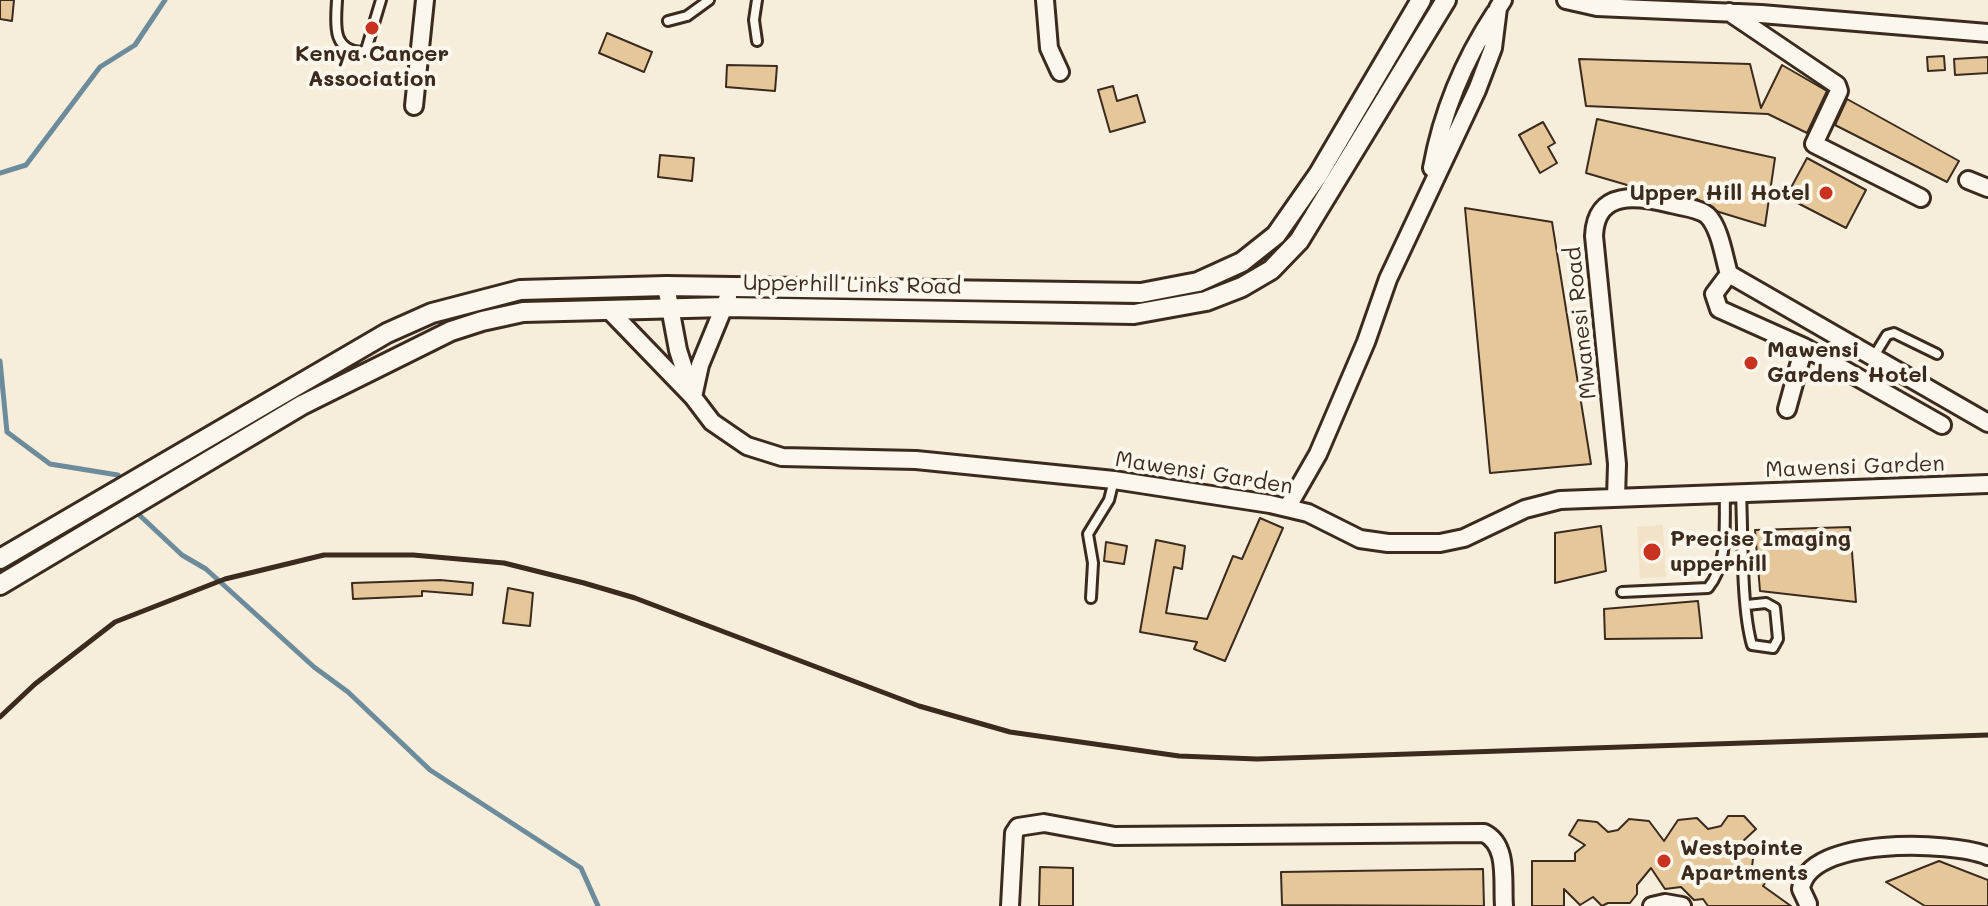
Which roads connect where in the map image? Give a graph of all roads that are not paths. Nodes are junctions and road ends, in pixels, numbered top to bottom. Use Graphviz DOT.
graph roads {
  1 [pos="337,0"];
  2 [pos="381,0"];
  3 [pos="425,0"];
  4 [pos="709,0"];
  5 [pos="757,0"];
  6 [pos="1045,0"];
  7 [pos="1421,0"];
  8 [pos="1446,0"];
  9 [pos="1566,0"];
  10 [pos="1500,4"];
  11 [pos="1727,11"];
  12 [pos="668,21"];
  13 [pos="1988,33"];
  14 [pos="757,41"];
  15 [pos="1060,72"];
  16 [pos="414,106"];
  17 [pos="1968,180"];
  18 [pos="1988,188"];
  19 [pos="1921,198"];
  20 [pos="1729,274"];
  21 [pos="666,286"];
  22 [pos="729,287"];
  23 [pos="727,307"];
  24 [pos="608,309"];
  25 [pos="668,309"];
  26 [pos="1804,347"];
  27 [pos="1937,354"];
  28 [pos="1873,357"];
  29 [pos="693,397"];
  30 [pos="1787,409"];
  31 [pos="1988,423"];
  32 [pos="1942,425"];
  33 [pos="1114,480"];
  34 [pos="1988,484"];
  35 [pos="1733,493"];
  36 [pos="1616,498"];
  37 [pos="1287,508"];
  38 [pos="90,519"];
  39 [pos="0,559"];
  40 [pos="0,585"];
  41 [pos="1622,592"];
  42 [pos="1091,598"];
  43 [pos="1747,605"];
  44 [pos="1988,856"];
  45 [pos="1808,904"];
  46 [pos="1010,906"];
  47 [pos="1504,906"];
  48 [pos="1652,906"];
  49 [pos="1682,906"];
  1 -- 2 [label="lane"];
  3 -- 16 [label="street"];
  4 -- 12 [label="lane"];
  5 -- 14 [label="lane"];
  6 -- 15 [label="street"];
  7 -- 22 [label="street, Upperhill Links Road"];
  8 -- 23 [label="street, Upperhill Links Road"];
  9 -- 11 [label="street"];
  10 -- 37 [label="street"];
  11 -- 13 [label="street"];
  11 -- 19 [label="street"];
  17 -- 18 [label="street"];
  20 -- 26 [label="street"];
  20 -- 28 [label="street"];
  20 -- 36 [label="street, Mwanesi Road"];
  21 -- 22 [label="street, Upperhill Links Road"];
  21 -- 25 [label="street"];
  21 -- 38 [label="street, Upperhill Links Road"];
  22 -- 23 [label="street"];
  23 -- 25 [label="street, Upperhill Links Road"];
  23 -- 29 [label="street"];
  24 -- 25 [label="street, Upperhill Links Road"];
  24 -- 29 [label="street, Mawensi Garden"];
  24 -- 38 [label="street, Upperhill Links Road"];
  25 -- 29 [label="street"];
  26 -- 30 [label="street"];
  26 -- 32 [label="street"];
  27 -- 28 [label="lane"];
  28 -- 31 [label="street"];
  29 -- 33 [label="street, Mawensi Garden"];
  33 -- 37 [label="street, Mawensi Garden"];
  33 -- 42 [label="lane"];
  34 -- 35 [label="street, Mawensi Garden"];
  35 -- 36 [label="street, Mawensi Garden"];
  35 -- 41 [label="lane"];
  35 -- 43 [label="lane"];
  36 -- 37 [label="street, Mawensi Garden"];
  38 -- 39 [label="street"];
  38 -- 40 [label="street"];
  43 -- 43 [label="lane"];
  44 -- 45 [label="street"];
  46 -- 47 [label="street"];
  48 -- 49 [label="street"];
}
